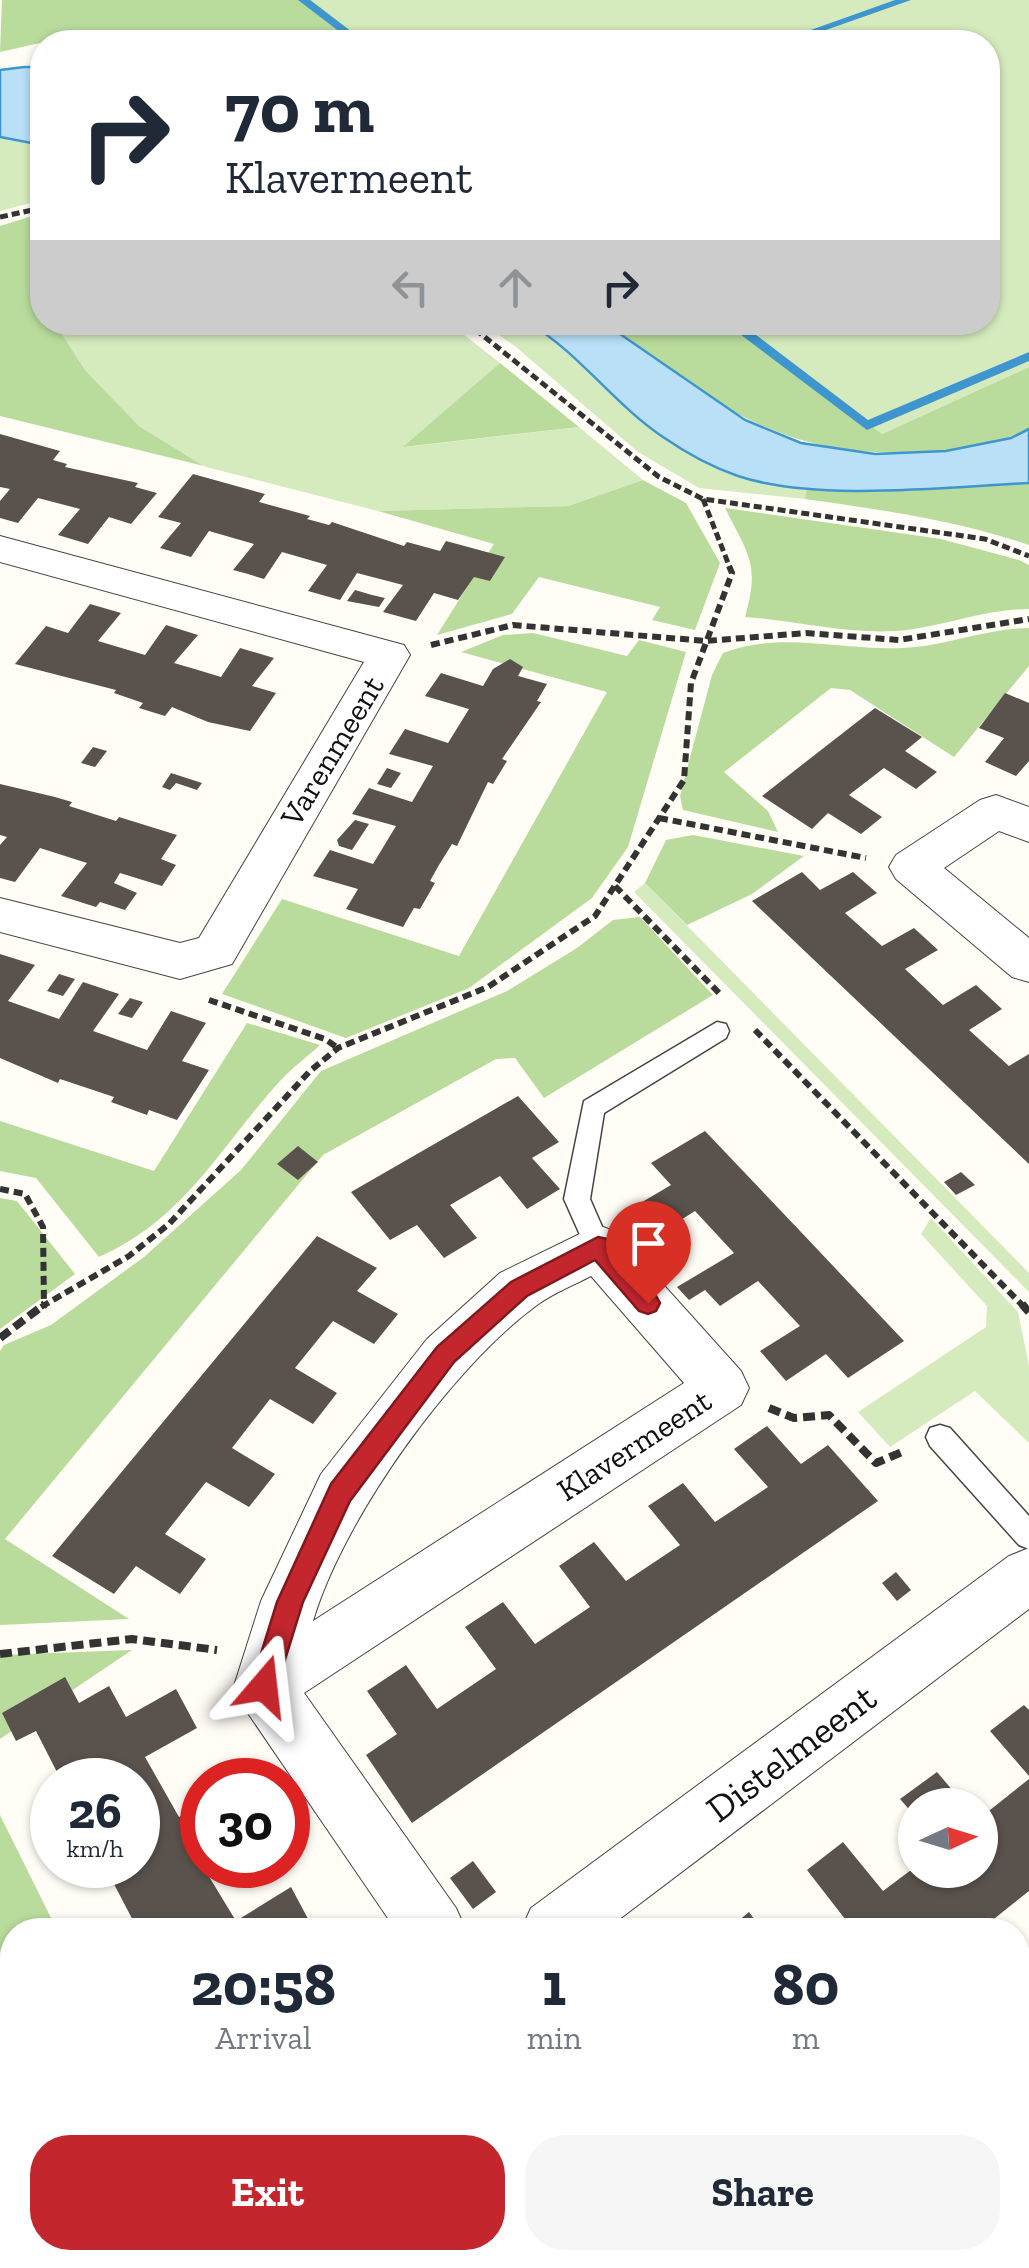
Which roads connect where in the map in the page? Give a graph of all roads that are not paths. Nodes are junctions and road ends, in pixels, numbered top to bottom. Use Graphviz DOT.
graph roads {
  1 [pos="0,549"];
  2 [pos="1029,826"];
  3 [pos="0,916"];
  4 [pos="1029,964"];
  5 [pos="718,1030"];
  6 [pos="598,1246"];
  7 [pos="940,1437"];
  8 [pos="1029,1536"];
  9 [pos="1029,1575"];
  10 [pos="268,1672"];
  11 [pos="426,1918"];
  12 [pos="569,1918"];
  1 -- 3 [label="street, Varenmeent"];
  2 -- 4 [label="street"];
  5 -- 6 [label="lane"];
  6 -- 10 [label="street"];
  6 -- 10 [label="street, Klavermeent"];
  7 -- 8 [label="lane"];
  9 -- 12 [label="street, Distelmeent"];
  10 -- 11 [label="street"];
}
